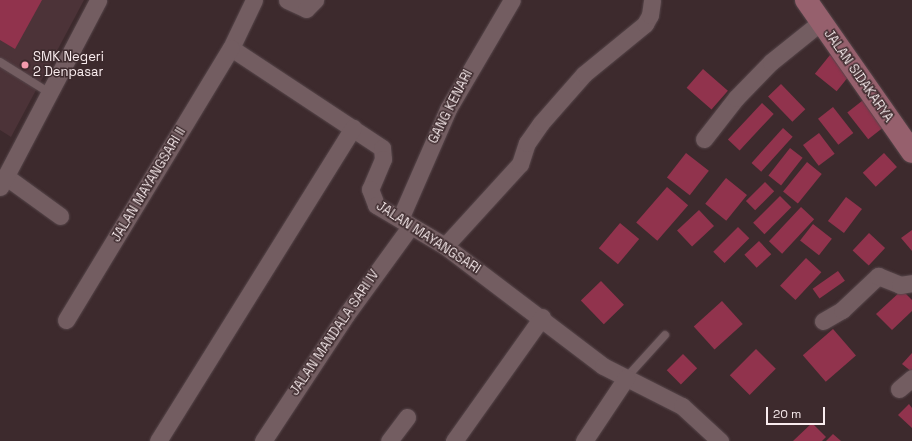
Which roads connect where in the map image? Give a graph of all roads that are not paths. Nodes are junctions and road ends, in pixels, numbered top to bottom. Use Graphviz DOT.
graph roads {
  1 [pos="98,0"];
  2 [pos="254,0"];
  3 [pos="287,0"];
  4 [pos="512,0"];
  5 [pos="652,0"];
  6 [pos="806,0"];
  7 [pos="313,2"];
  8 [pos="821,22"];
  9 [pos="231,48"];
  10 [pos="0,62"];
  11 [pos="48,92"];
  12 [pos="353,128"];
  13 [pos="704,140"];
  14 [pos="912,152"];
  15 [pos="3,182"];
  16 [pos="60,216"];
  17 [pos="405,223"];
  18 [pos="445,246"];
  19 [pos="912,283"];
  20 [pos="542,317"];
  21 [pos="66,320"];
  22 [pos="823,321"];
  23 [pos="665,335"];
  24 [pos="626,378"];
  25 [pos="912,378"];
  26 [pos="899,389"];
  27 [pos="407,417"];
  28 [pos="158,441"];
  29 [pos="262,441"];
  30 [pos="389,441"];
  31 [pos="454,441"];
  32 [pos="584,441"];
  33 [pos="720,441"];
  1 -- 11 [label="street"];
  2 -- 9 [label="street"];
  3 -- 7 [label="street"];
  4 -- 17 [label="street, GANG KENARI"];
  5 -- 18 [label="street"];
  6 -- 8 [label="street, JALAN SIDAKARYA"];
  8 -- 13 [label="street"];
  8 -- 14 [label="street, JALAN SIDAKARYA"];
  9 -- 12 [label="street, JALAN MAYANGSARI"];
  9 -- 21 [label="street, JALAN MAYANGSARI II"];
  10 -- 11 [label="lane"];
  11 -- 15 [label="street"];
  12 -- 17 [label="street, JALAN MAYANGSARI"];
  12 -- 28 [label="street"];
  15 -- 16 [label="street"];
  17 -- 18 [label="street, JALAN MAYANGSARI"];
  17 -- 29 [label="street, JALAN MANDALA SARI IV"];
  18 -- 20 [label="street, JALAN MAYANGSARI"];
  19 -- 22 [label="street"];
  20 -- 24 [label="street, JALAN MAYANGSARI"];
  20 -- 31 [label="street"];
  23 -- 24 [label="lane"];
  24 -- 32 [label="street"];
  24 -- 33 [label="street, JALAN MAYANGSARI"];
  25 -- 26 [label="street"];
  27 -- 30 [label="street"];
}
